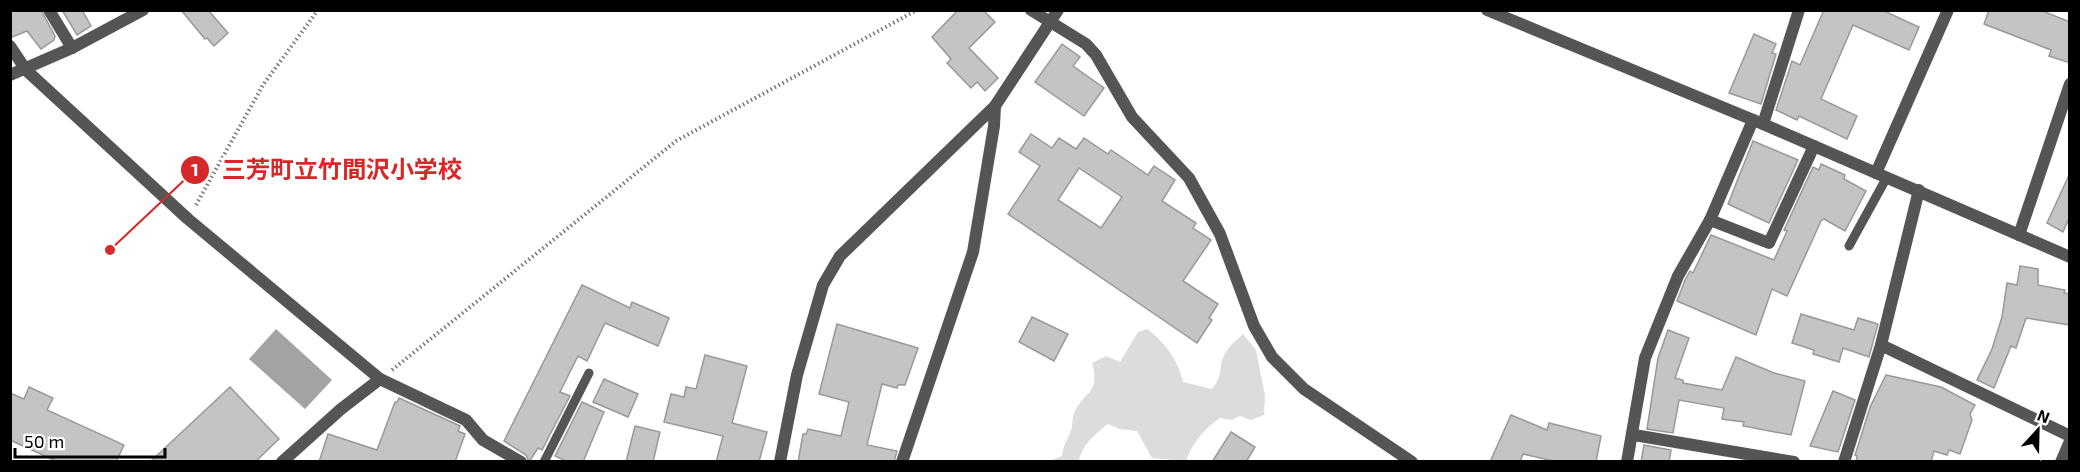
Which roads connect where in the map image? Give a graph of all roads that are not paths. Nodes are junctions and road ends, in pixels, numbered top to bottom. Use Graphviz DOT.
graph roads {
  1 [pos="49,10"];
  2 [pos="143,10"];
  3 [pos="1031,10"];
  4 [pos="1058,10"];
  5 [pos="1488,10"];
  6 [pos="1799,10"];
  7 [pos="1948,10"];
  8 [pos="121,15"];
  9 [pos="1048,22"];
  10 [pos="10,46"];
  11 [pos="72,48"];
  12 [pos="26,70"];
  13 [pos="10,75"];
  14 [pos="2070,84"];
  15 [pos="994,106"];
  16 [pos="1758,122"];
  17 [pos="1814,146"];
  18 [pos="1882,175"];
  19 [pos="1919,190"];
  20 [pos="1710,220"];
  21 [pos="2019,235"];
  22 [pos="1849,246"];
  23 [pos="2070,257"];
  24 [pos="1881,345"];
  25 [pos="589,373"];
  26 [pos="380,379"];
  27 [pos="1634,435"];
  28 [pos="2070,436"];
  29 [pos="2070,441"];
  30 [pos="282,462"];
  31 [pos="521,462"];
  32 [pos="544,462"];
  33 [pos="780,462"];
  34 [pos="902,462"];
  35 [pos="1412,462"];
  36 [pos="1627,462"];
  37 [pos="1794,462"];
  38 [pos="1844,462"];
  39 [pos="2061,462"];
  1 -- 11 [label="street"];
  2 -- 8 [label="street"];
  3 -- 9 [label="street"];
  4 -- 9 [label="street"];
  5 -- 16 [label="street"];
  6 -- 16 [label="street"];
  7 -- 18 [label="street"];
  8 -- 11 [label="street"];
  9 -- 15 [label="street"];
  9 -- 35 [label="street"];
  10 -- 12 [label="street"];
  11 -- 12 [label="street"];
  12 -- 13 [label="street"];
  12 -- 26 [label="street"];
  14 -- 21 [label="street"];
  15 -- 33 [label="street"];
  15 -- 34 [label="street"];
  16 -- 17 [label="street"];
  16 -- 20 [label="street"];
  17 -- 18 [label="street"];
  17 -- 20 [label="street"];
  18 -- 19 [label="street"];
  18 -- 22 [label="lane"];
  19 -- 21 [label="street"];
  19 -- 24 [label="street"];
  20 -- 27 [label="street"];
  21 -- 23 [label="street"];
  24 -- 28 [label="street"];
  24 -- 38 [label="street"];
  25 -- 32 [label="lane"];
  26 -- 30 [label="street"];
  26 -- 31 [label="street"];
  27 -- 36 [label="street"];
  27 -- 37 [label="street"];
  29 -- 39 [label="street"];
}
